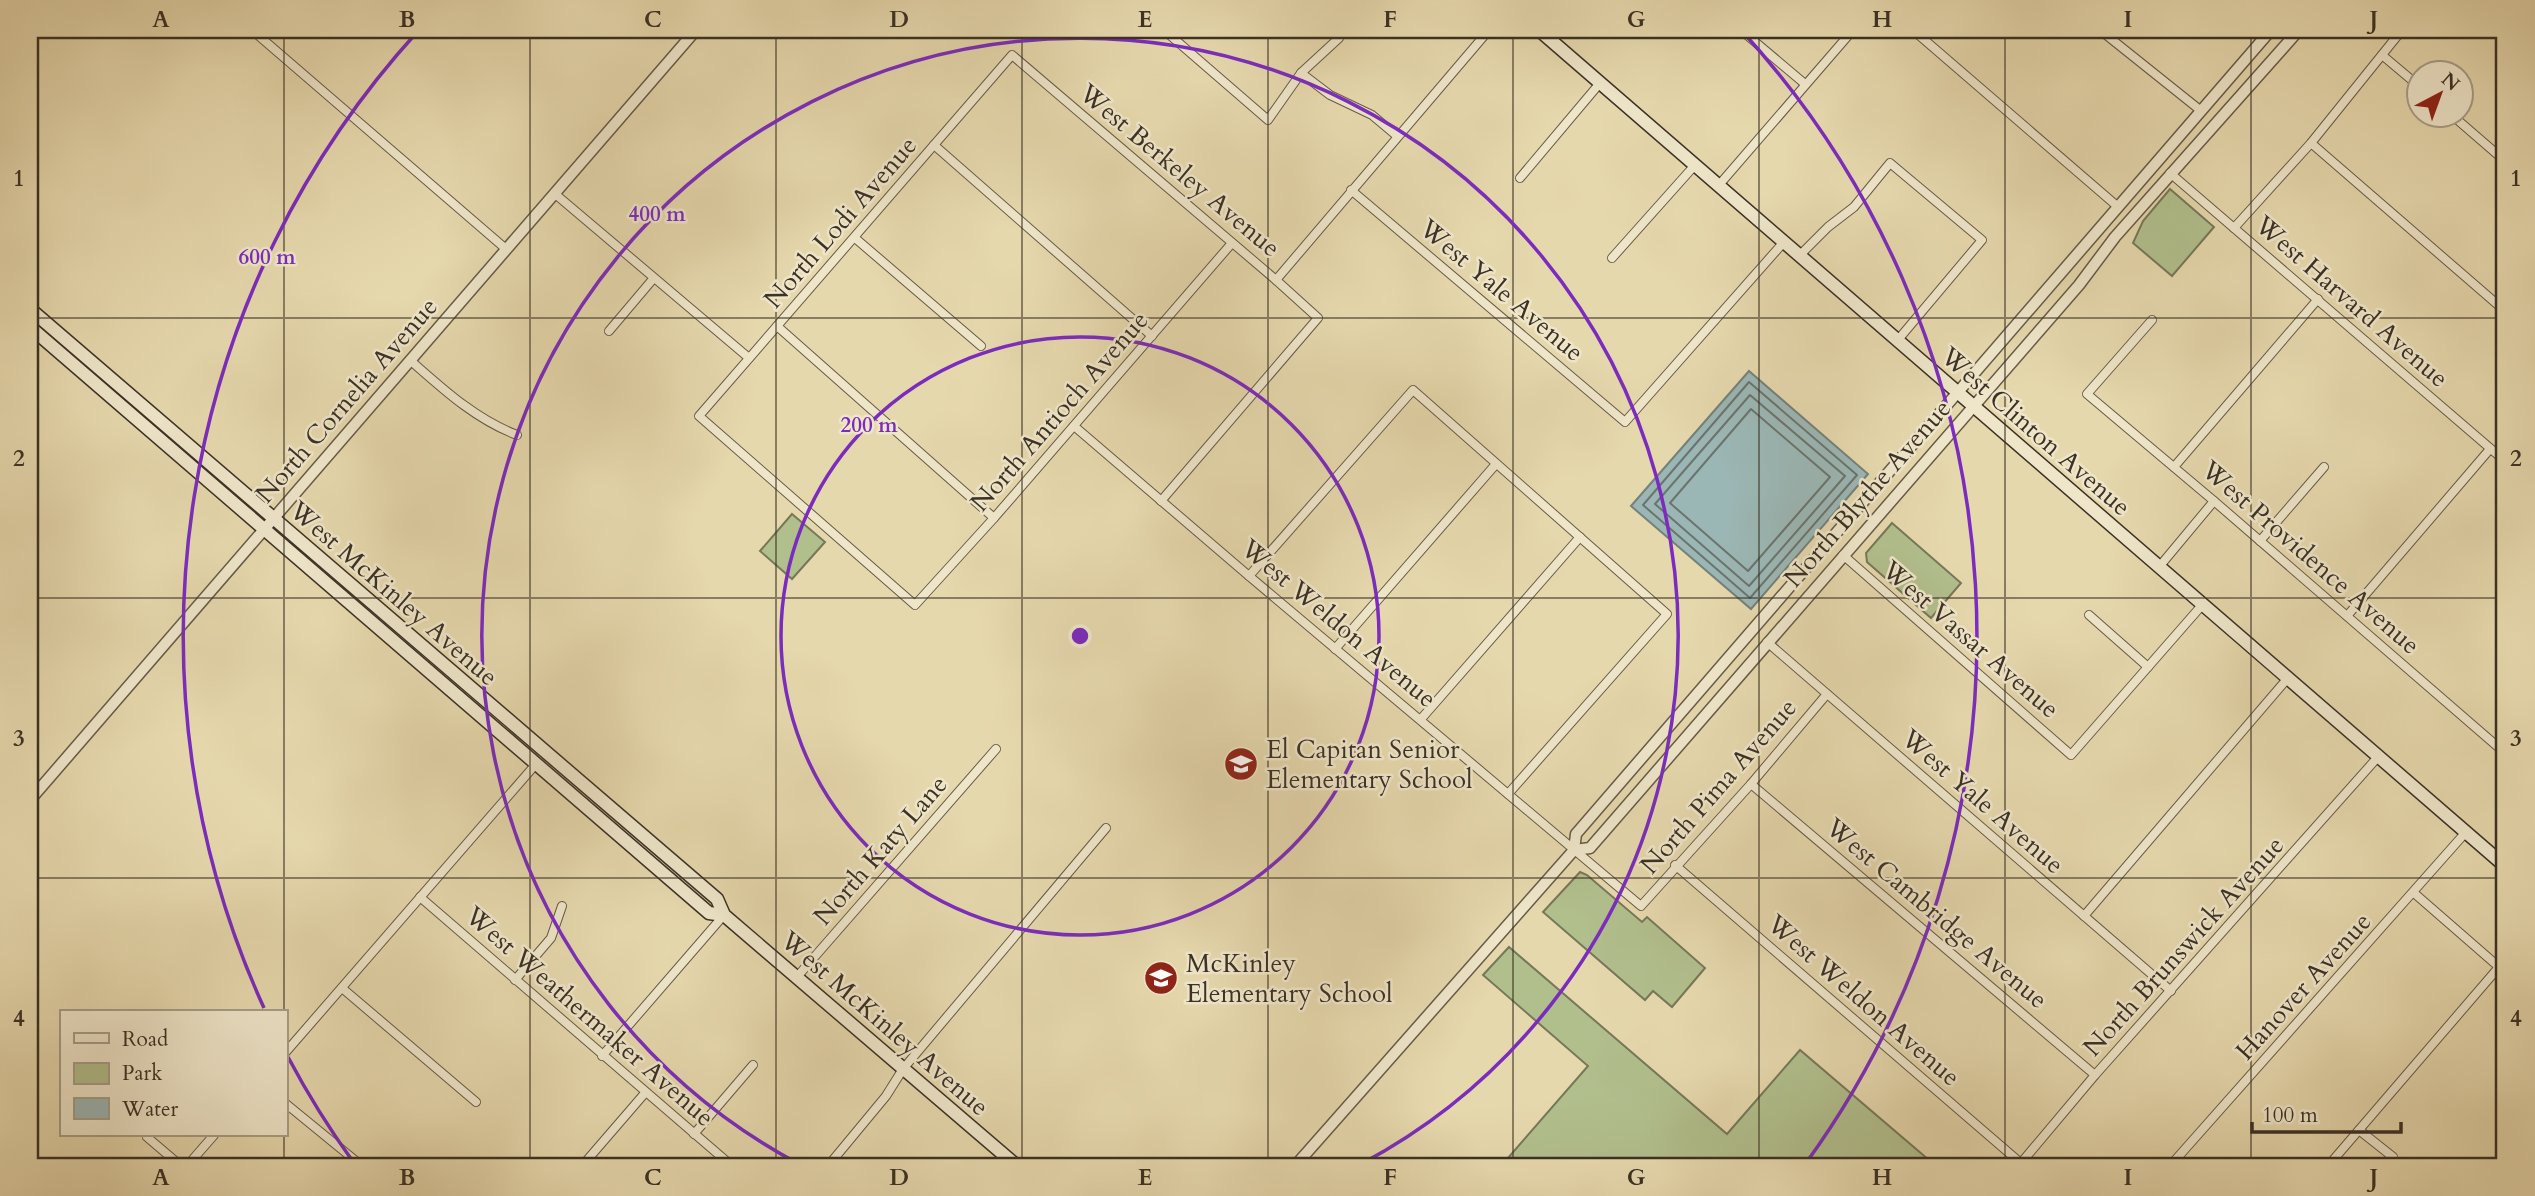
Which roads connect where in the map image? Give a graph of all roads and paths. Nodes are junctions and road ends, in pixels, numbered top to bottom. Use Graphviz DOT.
graph roads {
  1 [pos="252,30"];
  2 [pos="696,30"];
  3 [pos="1164,30"];
  4 [pos="1330,30"];
  5 [pos="1489,30"];
  6 [pos="1539,30"];
  7 [pos="1741,30"];
  8 [pos="1853,30"];
  9 [pos="1913,30"];
  10 [pos="2100,30"];
  11 [pos="2271,30"];
  12 [pos="2299,30"];
  13 [pos="2402,30"];
  14 [pos="2382,54"];
  15 [pos="1012,55"];
  16 [pos="1301,73"];
  17 [pos="2406,75"];
  18 [pos="1600,83"];
  19 [pos="1805,84"];
  20 [pos="2200,110"];
  21 [pos="2469,130"];
  22 [pos="1397,136"];
  23 [pos="2311,143"];
  24 [pos="934,145"];
  25 [pos="2505,161"];
  26 [pos="1695,165"];
  27 [pos="2170,173"];
  28 [pos="1520,178"];
  29 [pos="1719,184"];
  30 [pos="1351,190"];
  31 [pos="554,193"];
  32 [pos="2117,206"];
  33 [pos="2234,228"];
  34 [pos="855,238"];
  35 [pos="1232,243"];
  36 [pos="1783,243"];
  37 [pos="506,249"];
  38 [pos="1799,256"];
  39 [pos="1612,258"];
  40 [pos="653,279"];
  41 [pos="1276,280"];
  42 [pos="2318,299"];
  43 [pos="30,309"];
  44 [pos="2505,311"];
  45 [pos="2152,320"];
  46 [pos="777,326"];
  47 [pos="30,327"];
  48 [pos="609,331"];
  49 [pos="1152,337"];
  50 [pos="1897,341"];
  51 [pos="981,345"];
  52 [pos="749,358"];
  53 [pos="410,360"];
  54 [pos="1958,392"];
  55 [pos="1973,405"];
  56 [pos="1074,426"];
  57 [pos="517,436"];
  58 [pos="2490,449"];
  59 [pos="2505,461"];
  60 [pos="1496,464"];
  61 [pos="2174,467"];
  62 [pos="2324,467"];
  63 [pos="1161,501"];
  64 [pos="2214,501"];
  65 [pos="994,518"];
  66 [pos="269,524"];
  67 [pos="1580,537"];
  68 [pos="2260,541"];
  69 [pos="1843,555"];
  70 [pos="2159,567"];
  71 [pos="1249,576"];
  72 [pos="2203,604"];
  73 [pos="915,605"];
  74 [pos="2089,615"];
  75 [pos="2347,616"];
  76 [pos="1767,642"];
  77 [pos="1335,649"];
  78 [pos="2148,667"];
  79 [pos="2287,679"];
  80 [pos="1827,694"];
  81 [pos="1421,719"];
  82 [pos="996,749"];
  83 [pos="2505,753"];
  84 [pos="2377,758"];
  85 [pos="536,764"];
  86 [pos="1751,784"];
  87 [pos="1508,793"];
  88 [pos="30,800"];
  89 [pos="1106,828"];
  90 [pos="2466,832"];
  91 [pos="1574,849"];
  92 [pos="1675,865"];
  93 [pos="2505,866"];
  94 [pos="2414,892"];
  95 [pos="420,897"];
  96 [pos="562,906"];
  97 [pos="1641,906"];
  98 [pos="724,915"];
  99 [pos="2084,916"];
  100 [pos="796,978"];
  101 [pos="515,980"];
  102 [pos="342,988"];
  103 [pos="2171,991"];
  104 [pos="287,1051"];
  105 [pos="602,1056"];
  106 [pos="753,1065"];
  107 [pos="903,1069"];
  108 [pos="2095,1076"];
  109 [pos="645,1093"];
  110 [pos="476,1102"];
  111 [pos="287,1105"];
  112 [pos="2359,1130"];
  113 [pos="694,1134"];
  114 [pos="213,1136"];
  115 [pos="147,1137"];
  116 [pos="2393,1157"];
  117 [pos="2023,1165"];
  118 [pos="184,1166"];
  119 [pos="362,1166"];
  120 [pos="582,1166"];
  121 [pos="732,1166"];
  122 [pos="828,1166"];
  123 [pos="1017,1166"];
  124 [pos="1294,1166"];
  125 [pos="2170,1166"];
  126 [pos="2328,1166"];
  1 -- 37 [label="street"];
  2 -- 31 [label="street, North Cornelia Avenue"];
  3 -- 16 [label="street"];
  4 -- 16 [label="street"];
  5 -- 22 [label="street"];
  6 -- 18 [label="main road, West Clinton Avenue"];
  7 -- 19 [label="street"];
  8 -- 19 [label="street"];
  9 -- 32 [label="street"];
  10 -- 20 [label="street"];
  11 -- 20 [label="street, North Blythe Avenue"];
  12 -- 27 [label="street, North Blythe Avenue"];
  13 -- 14 [label="street"];
  14 -- 17 [label="street"];
  14 -- 23 [label="street"];
  15 -- 24 [label="street, North Lodi Avenue"];
  15 -- 35 [label="street, West Berkeley Avenue"];
  16 -- 22 [label="street"];
  18 -- 26 [label="main road, West Clinton Avenue"];
  18 -- 28 [label="street"];
  19 -- 29 [label="street"];
  20 -- 32 [label="street, North Blythe Avenue"];
  21 -- 25 [label="street"];
  22 -- 30 [label="street"];
  23 -- 33 [label="street"];
  23 -- 44 [label="street"];
  24 -- 34 [label="street, North Lodi Avenue"];
  24 -- 49 [label="street"];
  26 -- 29 [label="main road, West Clinton Avenue"];
  26 -- 39 [label="street"];
  27 -- 33 [label="street, West Harvard Avenue"];
  27 -- 55 [label="street, North Blythe Avenue"];
  29 -- 36 [label="main road, West Clinton Avenue"];
  30 -- 36 [label="street, West Yale Avenue"];
  30 -- 41 [label="street"];
  31 -- 37 [label="street, North Cornelia Avenue"];
  31 -- 40 [label="street"];
  32 -- 54 [label="street, North Blythe Avenue"];
  33 -- 42 [label="street, West Harvard Avenue"];
  34 -- 46 [label="street, North Lodi Avenue"];
  34 -- 51 [label="street"];
  35 -- 41 [label="street, West Berkeley Avenue"];
  35 -- 49 [label="street, North Antioch Avenue"];
  36 -- 38 [label="main road, West Clinton Avenue"];
  37 -- 53 [label="street, North Cornelia Avenue"];
  38 -- 50 [label="main road, West Clinton Avenue"];
  38 -- 50 [label="street"];
  40 -- 48 [label="street"];
  40 -- 52 [label="street"];
  41 -- 63 [label="street, West Berkeley Avenue"];
  42 -- 58 [label="street, West Harvard Avenue"];
  42 -- 61 [label="street"];
  43 -- 66 [label="main road, West McKinley Avenue"];
  45 -- 61 [label="street, West Providence Avenue"];
  46 -- 52 [label="street, North Lodi Avenue"];
  46 -- 65 [label="street"];
  47 -- 66 [label="main road, West McKinley Avenue"];
  49 -- 56 [label="street, North Antioch Avenue"];
  50 -- 54 [label="main road, West Clinton Avenue"];
  52 -- 73 [label="street, North Lodi Avenue"];
  53 -- 57 [label="street"];
  53 -- 66 [label="street, North Cornelia Avenue"];
  54 -- 55 [label="main road, West Clinton Avenue"];
  54 -- 91 [label="street, North Blythe Avenue"];
  55 -- 69 [label="street, North Blythe Avenue"];
  55 -- 70 [label="main road, West Clinton Avenue"];
  56 -- 63 [label="street, West Weldon Avenue"];
  56 -- 65 [label="street, North Antioch Avenue"];
  58 -- 59 [label="street, West Harvard Avenue"];
  58 -- 75 [label="street"];
  60 -- 67 [label="street"];
  60 -- 71 [label="street"];
  60 -- 77 [label="street"];
  61 -- 64 [label="street, West Providence Avenue"];
  62 -- 68 [label="street"];
  63 -- 71 [label="street, West Weldon Avenue"];
  64 -- 68 [label="street, West Providence Avenue"];
  64 -- 70 [label="street"];
  65 -- 73 [label="street, North Antioch Avenue"];
  66 -- 85 [label="main road, West McKinley Avenue"];
  66 -- 88 [label="street, North Cornelia Avenue"];
  66 -- 98 [label="main road, West McKinley Avenue"];
  67 -- 81 [label="street"];
  67 -- 87 [label="street"];
  68 -- 75 [label="street, West Providence Avenue"];
  69 -- 76 [label="street, North Blythe Avenue"];
  69 -- 78 [label="street, West Vassar Avenue"];
  70 -- 72 [label="main road, West Clinton Avenue"];
  71 -- 77 [label="street, West Weldon Avenue"];
  72 -- 78 [label="street"];
  72 -- 79 [label="main road, West Clinton Avenue"];
  74 -- 78 [label="street"];
  75 -- 83 [label="street, West Providence Avenue"];
  76 -- 80 [label="street, West Yale Avenue"];
  76 -- 91 [label="street, North Blythe Avenue"];
  77 -- 81 [label="street, West Weldon Avenue"];
  79 -- 84 [label="main road, West Clinton Avenue"];
  79 -- 99 [label="street"];
  80 -- 86 [label="street, North Pima Avenue"];
  80 -- 99 [label="street, West Yale Avenue"];
  81 -- 87 [label="street, West Weldon Avenue"];
  82 -- 100 [label="street, North Katy Lane"];
  84 -- 90 [label="main road, West Clinton Avenue"];
  84 -- 103 [label="street, North Brunswick Avenue"];
  85 -- 95 [label="street"];
  85 -- 98 [label="main road, West McKinley Avenue"];
  86 -- 92 [label="street, North Pima Avenue"];
  86 -- 108 [label="street, West Cambridge Avenue"];
  87 -- 91 [label="street, West Weldon Avenue"];
  89 -- 107 [label="street"];
  90 -- 93 [label="main road, West Clinton Avenue"];
  90 -- 94 [label="street, Hanover Avenue"];
  91 -- 97 [label="street, West Weldon Avenue"];
  91 -- 124 [label="street, North Blythe Avenue"];
  92 -- 97 [label="street, North Pima Avenue"];
  92 -- 117 [label="street, West Weldon Avenue"];
  94 -- 112 [label="street"];
  94 -- 125 [label="street, Hanover Avenue"];
  95 -- 101 [label="street, West Weathermaker Avenue"];
  95 -- 102 [label="street"];
  96 -- 101 [label="street"];
  98 -- 100 [label="main road, West McKinley Avenue"];
  98 -- 105 [label="street"];
  99 -- 103 [label="street, West Yale Avenue"];
  100 -- 107 [label="main road, West McKinley Avenue"];
  101 -- 105 [label="street, West Weathermaker Avenue"];
  102 -- 104 [label="street"];
  102 -- 110 [label="street"];
  103 -- 108 [label="street, North Brunswick Avenue"];
  105 -- 109 [label="street, West Weathermaker Avenue"];
  106 -- 113 [label="street"];
  107 -- 122 [label="street"];
  107 -- 123 [label="main road, West McKinley Avenue"];
  108 -- 117 [label="street, North Brunswick Avenue"];
  109 -- 113 [label="street, West Weathermaker Avenue"];
  109 -- 120 [label="street"];
  111 -- 119 [label="street"];
  112 -- 116 [label="street"];
  112 -- 126 [label="street"];
  113 -- 121 [label="street, West Weathermaker Avenue"];
  114 -- 118 [label="street"];
  115 -- 118 [label="street"];
}
